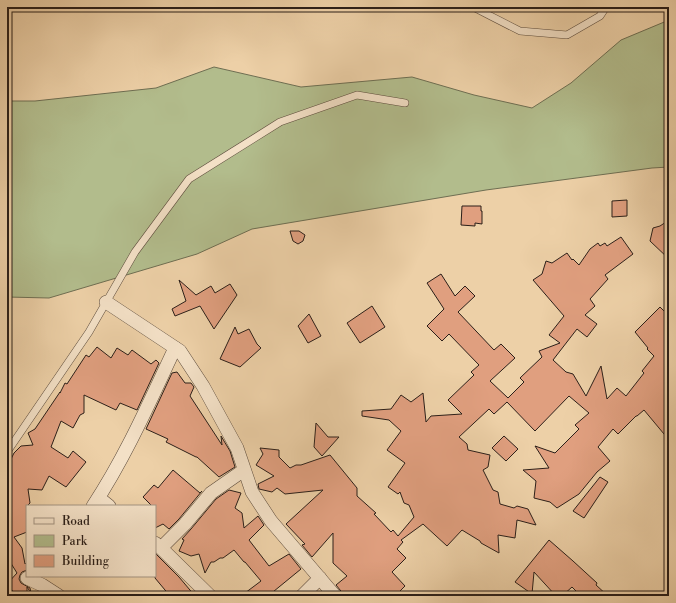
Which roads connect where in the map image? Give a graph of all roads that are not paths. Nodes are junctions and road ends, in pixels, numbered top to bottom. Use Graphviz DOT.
graph roads {
  1 [pos="473,7"];
  2 [pos="606,7"];
  3 [pos="405,102"];
  4 [pos="106,302"];
  5 [pos="175,348"];
  6 [pos="7,452"];
  7 [pos="244,470"];
  8 [pos="100,503"];
  9 [pos="158,545"];
  10 [pos="28,578"];
  11 [pos="320,578"];
  12 [pos="45,580"];
  13 [pos="59,596"];
  14 [pos="210,596"];
  15 [pos="302,596"];
  16 [pos="335,596"];
  1 -- 2 [label="lane"];
  3 -- 4 [label="lane"];
  4 -- 5 [label="street"];
  4 -- 6 [label="lane"];
  5 -- 7 [label="street"];
  5 -- 8 [label="street"];
  7 -- 9 [label="street"];
  7 -- 11 [label="street"];
  9 -- 14 [label="street"];
  10 -- 12 [label="street"];
  11 -- 15 [label="street"];
  11 -- 16 [label="street"];
  12 -- 13 [label="street"];
}
